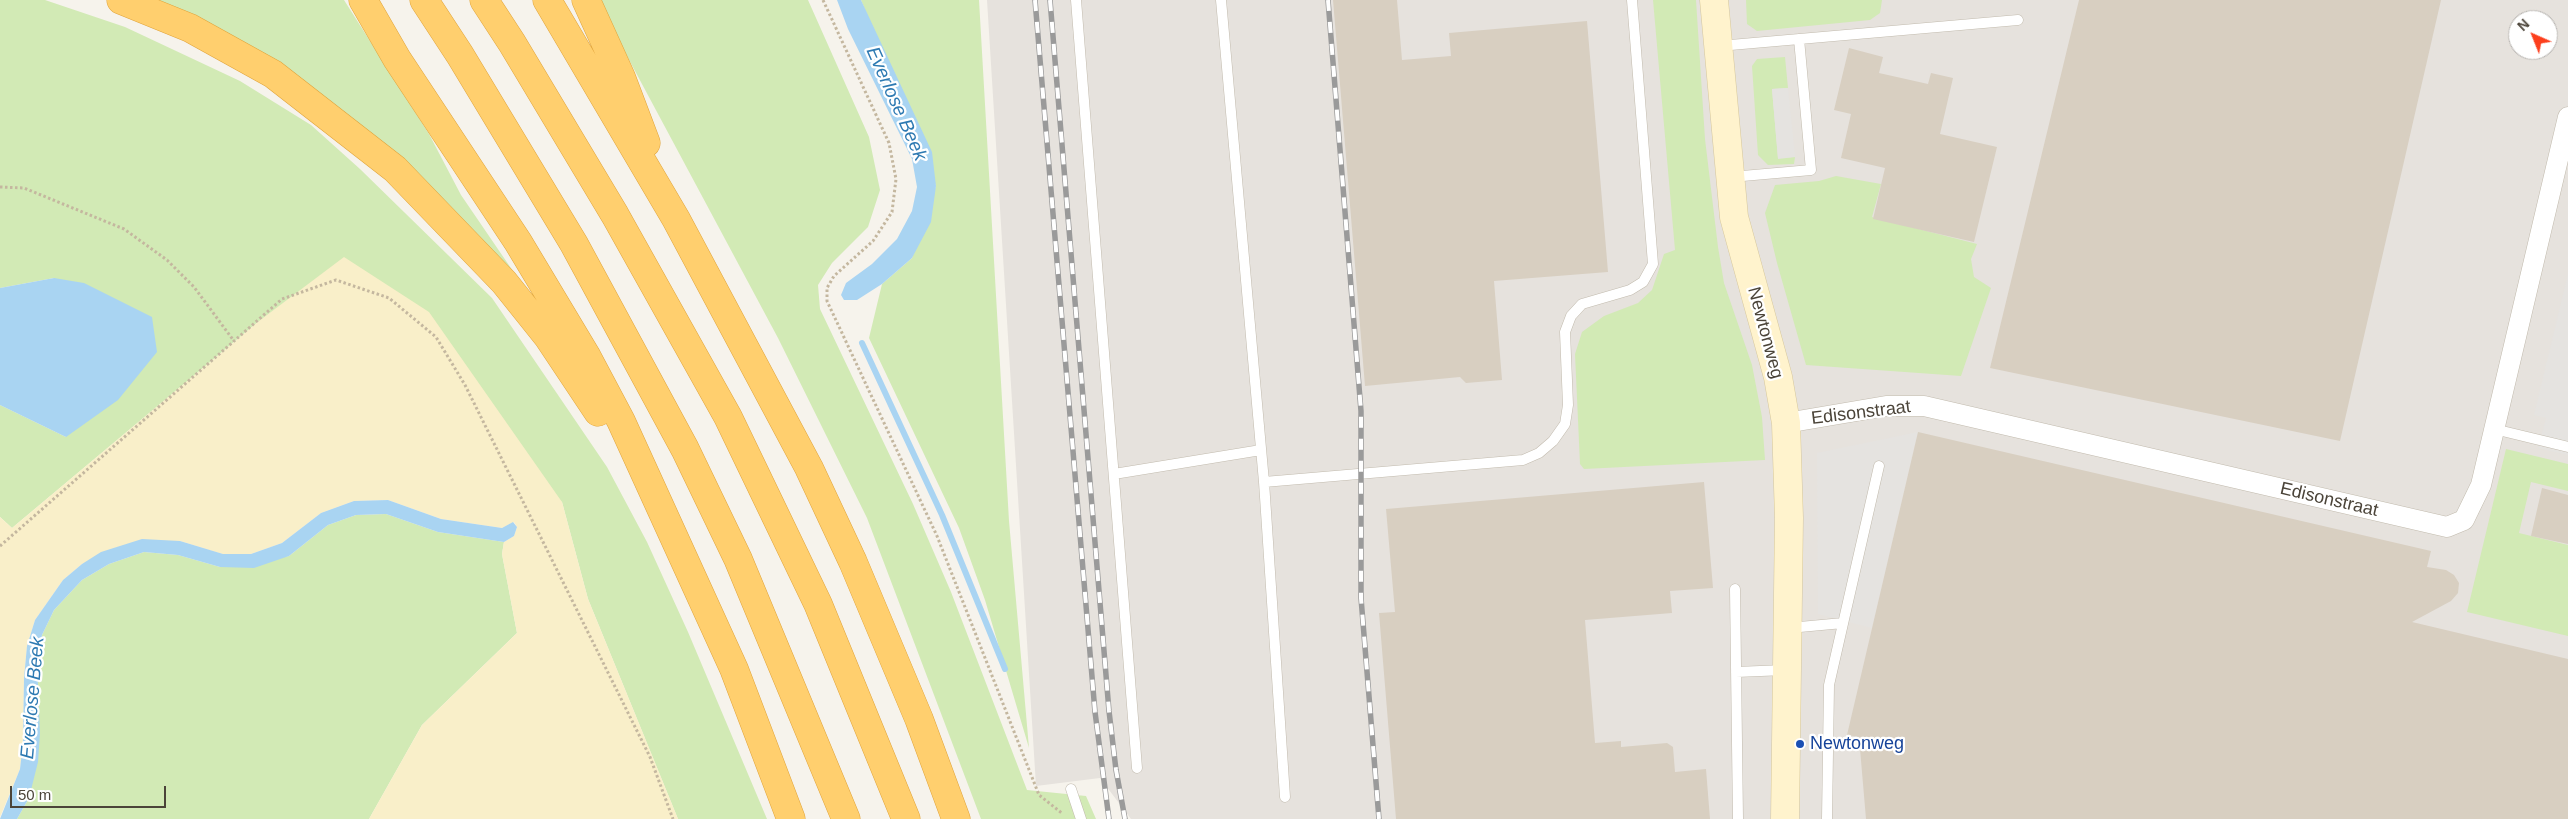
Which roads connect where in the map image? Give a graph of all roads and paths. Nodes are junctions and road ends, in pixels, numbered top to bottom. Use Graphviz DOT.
graph roads {
  1 [pos="121,0"];
  2 [pos="363,0"];
  3 [pos="424,0"];
  4 [pos="484,0"];
  5 [pos="547,0"];
  6 [pos="586,0"];
  7 [pos="823,0"];
  8 [pos="1076,0"];
  9 [pos="1221,0"];
  10 [pos="1632,0"];
  11 [pos="1714,0"];
  12 [pos="2018,20"];
  13 [pos="1799,39"];
  14 [pos="1718,46"];
  15 [pos="2568,117"];
  16 [pos="2564,150"];
  17 [pos="1730,177"];
  18 [pos="0,187"];
  19 [pos="676,219"];
  20 [pos="234,341"];
  21 [pos="1786,423"];
  22 [pos="2494,429"];
  23 [pos="2568,447"];
  24 [pos="1261,450"];
  25 [pos="1879,466"];
  26 [pos="1114,474"];
  27 [pos="1264,482"];
  28 [pos="661,508"];
  29 [pos="0,546"];
  30 [pos="1735,589"];
  31 [pos="1843,623"];
  32 [pos="1788,628"];
  33 [pos="1787,670"];
  34 [pos="1736,672"];
  35 [pos="1137,768"];
  36 [pos="1071,789"];
  37 [pos="1285,798"];
  38 [pos="673,819"];
  39 [pos="791,819"];
  40 [pos="846,819"];
  41 [pos="906,819"];
  42 [pos="956,819"];
  43 [pos="1069,819"];
  44 [pos="1081,819"];
  45 [pos="1738,819"];
  46 [pos="1785,819"];
  47 [pos="1827,819"];
  1 -- 28 [label="highway"];
  2 -- 28 [label="highway"];
  3 -- 40 [label="highway"];
  4 -- 41 [label="highway"];
  5 -- 19 [label="highway"];
  6 -- 19 [label="highway"];
  7 -- 43 [label="path"];
  8 -- 26 [label="lane"];
  9 -- 24 [label="lane"];
  10 -- 27 [label="lane"];
  11 -- 14 [label="street, Newtonweg"];
  12 -- 13 [label="lane"];
  13 -- 14 [label="lane"];
  13 -- 17 [label="lane"];
  14 -- 17 [label="street, Newtonweg"];
  15 -- 16 [label="street, Edisonstraat"];
  16 -- 22 [label="street, Edisonstraat"];
  17 -- 21 [label="street, Newtonweg"];
  18 -- 20 [label="path"];
  19 -- 42 [label="highway"];
  20 -- 29 [label="path"];
  20 -- 38 [label="path"];
  21 -- 22 [label="street, Edisonstraat"];
  21 -- 32 [label="street, Newtonweg"];
  22 -- 23 [label="lane"];
  24 -- 26 [label="lane"];
  24 -- 27 [label="lane"];
  25 -- 31 [label="lane"];
  26 -- 35 [label="lane"];
  27 -- 37 [label="lane"];
  28 -- 39 [label="highway"];
  30 -- 34 [label="lane"];
  31 -- 32 [label="lane"];
  31 -- 47 [label="lane"];
  32 -- 33 [label="street, Newtonweg"];
  33 -- 34 [label="lane"];
  33 -- 46 [label="street, Newtonweg"];
  34 -- 45 [label="lane"];
  36 -- 44 [label="lane"];
}
